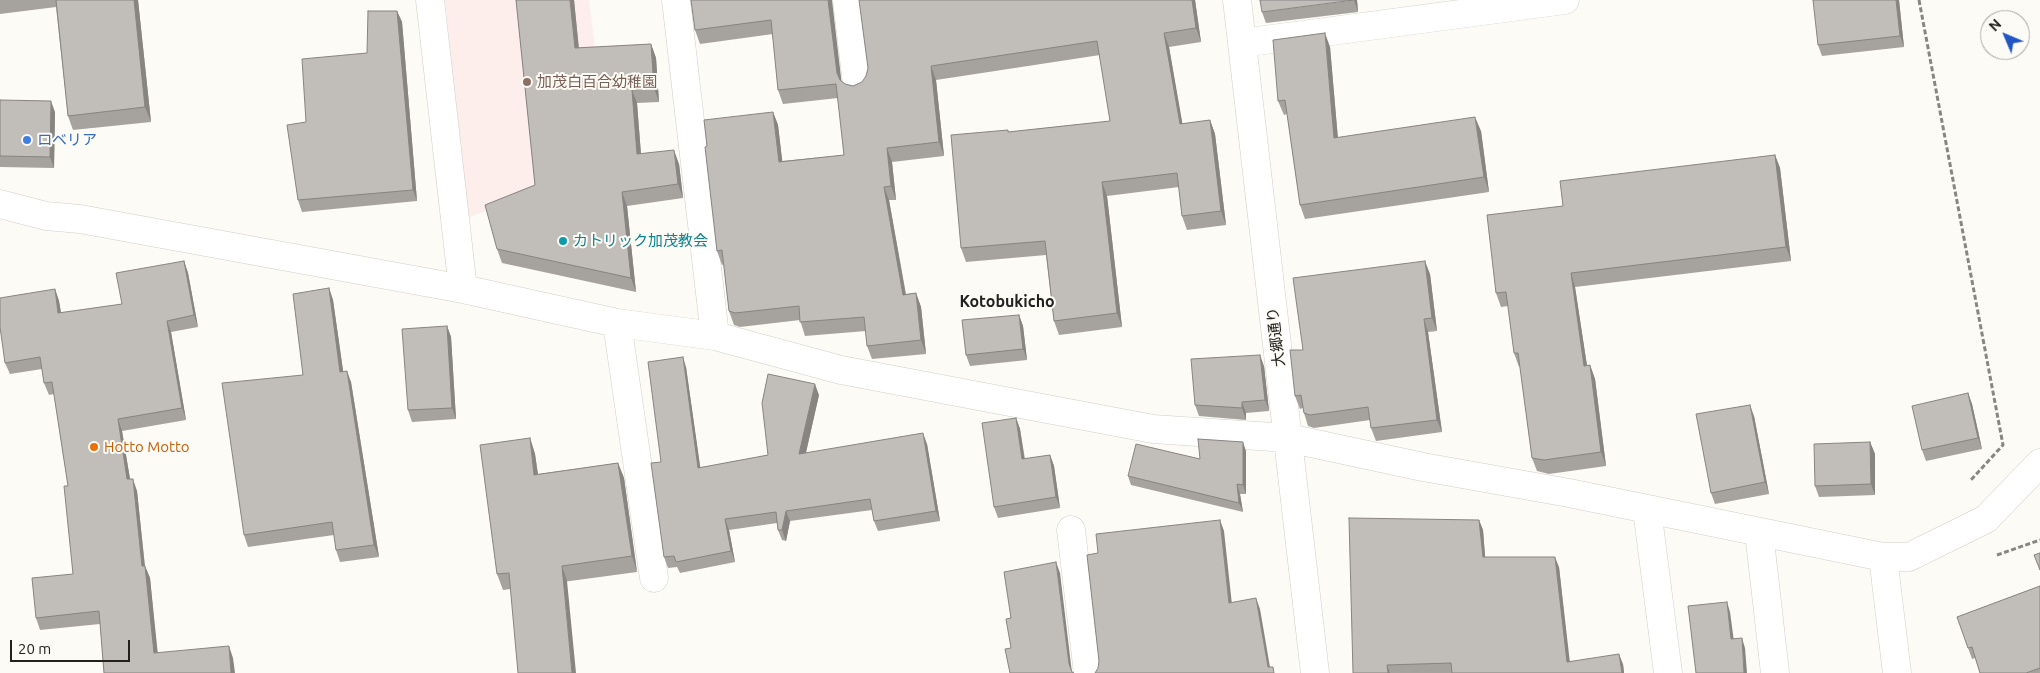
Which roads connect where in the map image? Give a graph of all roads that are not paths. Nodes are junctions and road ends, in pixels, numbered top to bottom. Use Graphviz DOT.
graph roads {
  1 [pos="430,0"];
  2 [pos="676,0"];
  3 [pos="847,0"];
  4 [pos="1237,0"];
  5 [pos="1565,0"];
  6 [pos="1242,43"];
  7 [pos="857,84"];
  8 [pos="0,204"];
  9 [pos="463,289"];
  10 [pos="617,323"];
  11 [pos="715,336"];
  12 [pos="1288,438"];
  13 [pos="2040,464"];
  14 [pos="1647,509"];
  15 [pos="1071,530"];
  16 [pos="1759,532"];
  17 [pos="1883,557"];
  18 [pos="654,578"];
  19 [pos="1088,673"];
  20 [pos="1315,673"];
  21 [pos="1668,673"];
  22 [pos="1775,673"];
  23 [pos="1897,673"];
  1 -- 9 [label="street"];
  2 -- 11 [label="street"];
  3 -- 7 [label="street"];
  4 -- 6 [label="street, 大郷通り"];
  5 -- 6 [label="street"];
  6 -- 12 [label="street, 大郷通り"];
  8 -- 9 [label="street"];
  9 -- 10 [label="street"];
  10 -- 11 [label="street"];
  10 -- 18 [label="street"];
  11 -- 12 [label="street"];
  12 -- 14 [label="street"];
  12 -- 20 [label="street, 大郷通り"];
  13 -- 17 [label="street"];
  14 -- 16 [label="street"];
  14 -- 21 [label="street"];
  15 -- 19 [label="street"];
  16 -- 17 [label="street"];
  16 -- 22 [label="street"];
  17 -- 23 [label="street"];
}
